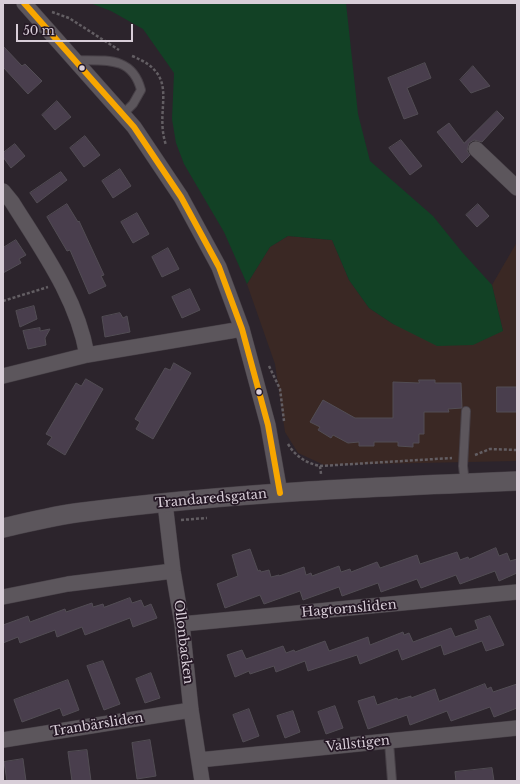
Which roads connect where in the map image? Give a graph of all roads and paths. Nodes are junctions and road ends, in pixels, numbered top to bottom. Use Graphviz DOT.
graph roads {
  1 [pos="24,3"];
  2 [pos="74,60"];
  3 [pos="123,114"];
  4 [pos="476,149"];
  5 [pos="517,188"];
  6 [pos="3,191"];
  7 [pos="60,280"];
  8 [pos="3,301"];
  9 [pos="242,329"];
  10 [pos="87,355"];
  11 [pos="3,376"];
  12 [pos="466,411"];
  13 [pos="517,450"];
  14 [pos="464,457"];
  15 [pos="320,466"];
  16 [pos="517,481"];
  17 [pos="465,483"];
  18 [pos="280,493"];
  19 [pos="165,503"];
  20 [pos="213,517"];
  21 [pos="166,522"];
  22 [pos="3,528"];
  23 [pos="173,571"];
  24 [pos="517,592"];
  25 [pos="3,597"];
  26 [pos="182,624"];
  27 [pos="191,710"];
  28 [pos="517,728"];
  29 [pos="3,740"];
  30 [pos="389,742"];
  31 [pos="199,760"];
  32 [pos="202,781"];
  33 [pos="392,781"];
  1 -- 2 [label="street"];
  2 -- 3 [label="street"];
  2 -- 3 [label="lane"];
  3 -- 9 [label="street"];
  4 -- 5 [label="street"];
  6 -- 7 [label="street"];
  7 -- 8 [label="path"];
  7 -- 10 [label="street"];
  9 -- 10 [label="street"];
  9 -- 18 [label="street"];
  10 -- 11 [label="street"];
  12 -- 14 [label="lane"];
  13 -- 14 [label="path"];
  14 -- 15 [label="path"];
  14 -- 17 [label="lane"];
  16 -- 17 [label="street, Trandaredsgatan"];
  17 -- 18 [label="street, Trandaredsgatan"];
  18 -- 19 [label="street, Trandaredsgatan"];
  19 -- 21 [label="street, Ollonbacken"];
  19 -- 22 [label="street, Trandaredsgatan"];
  20 -- 21 [label="path"];
  21 -- 23 [label="street, Ollonbacken"];
  23 -- 25 [label="street"];
  23 -- 26 [label="street, Ollonbacken"];
  24 -- 26 [label="street, Hagtornsliden"];
  26 -- 27 [label="street, Ollonbacken"];
  27 -- 29 [label="street, Tranbärsliden"];
  27 -- 31 [label="street, Ollonbacken"];
  28 -- 30 [label="street, Vallstigen"];
  30 -- 31 [label="street, Vallstigen"];
  30 -- 33 [label="lane"];
  31 -- 32 [label="street, Ollonbacken"];
}
